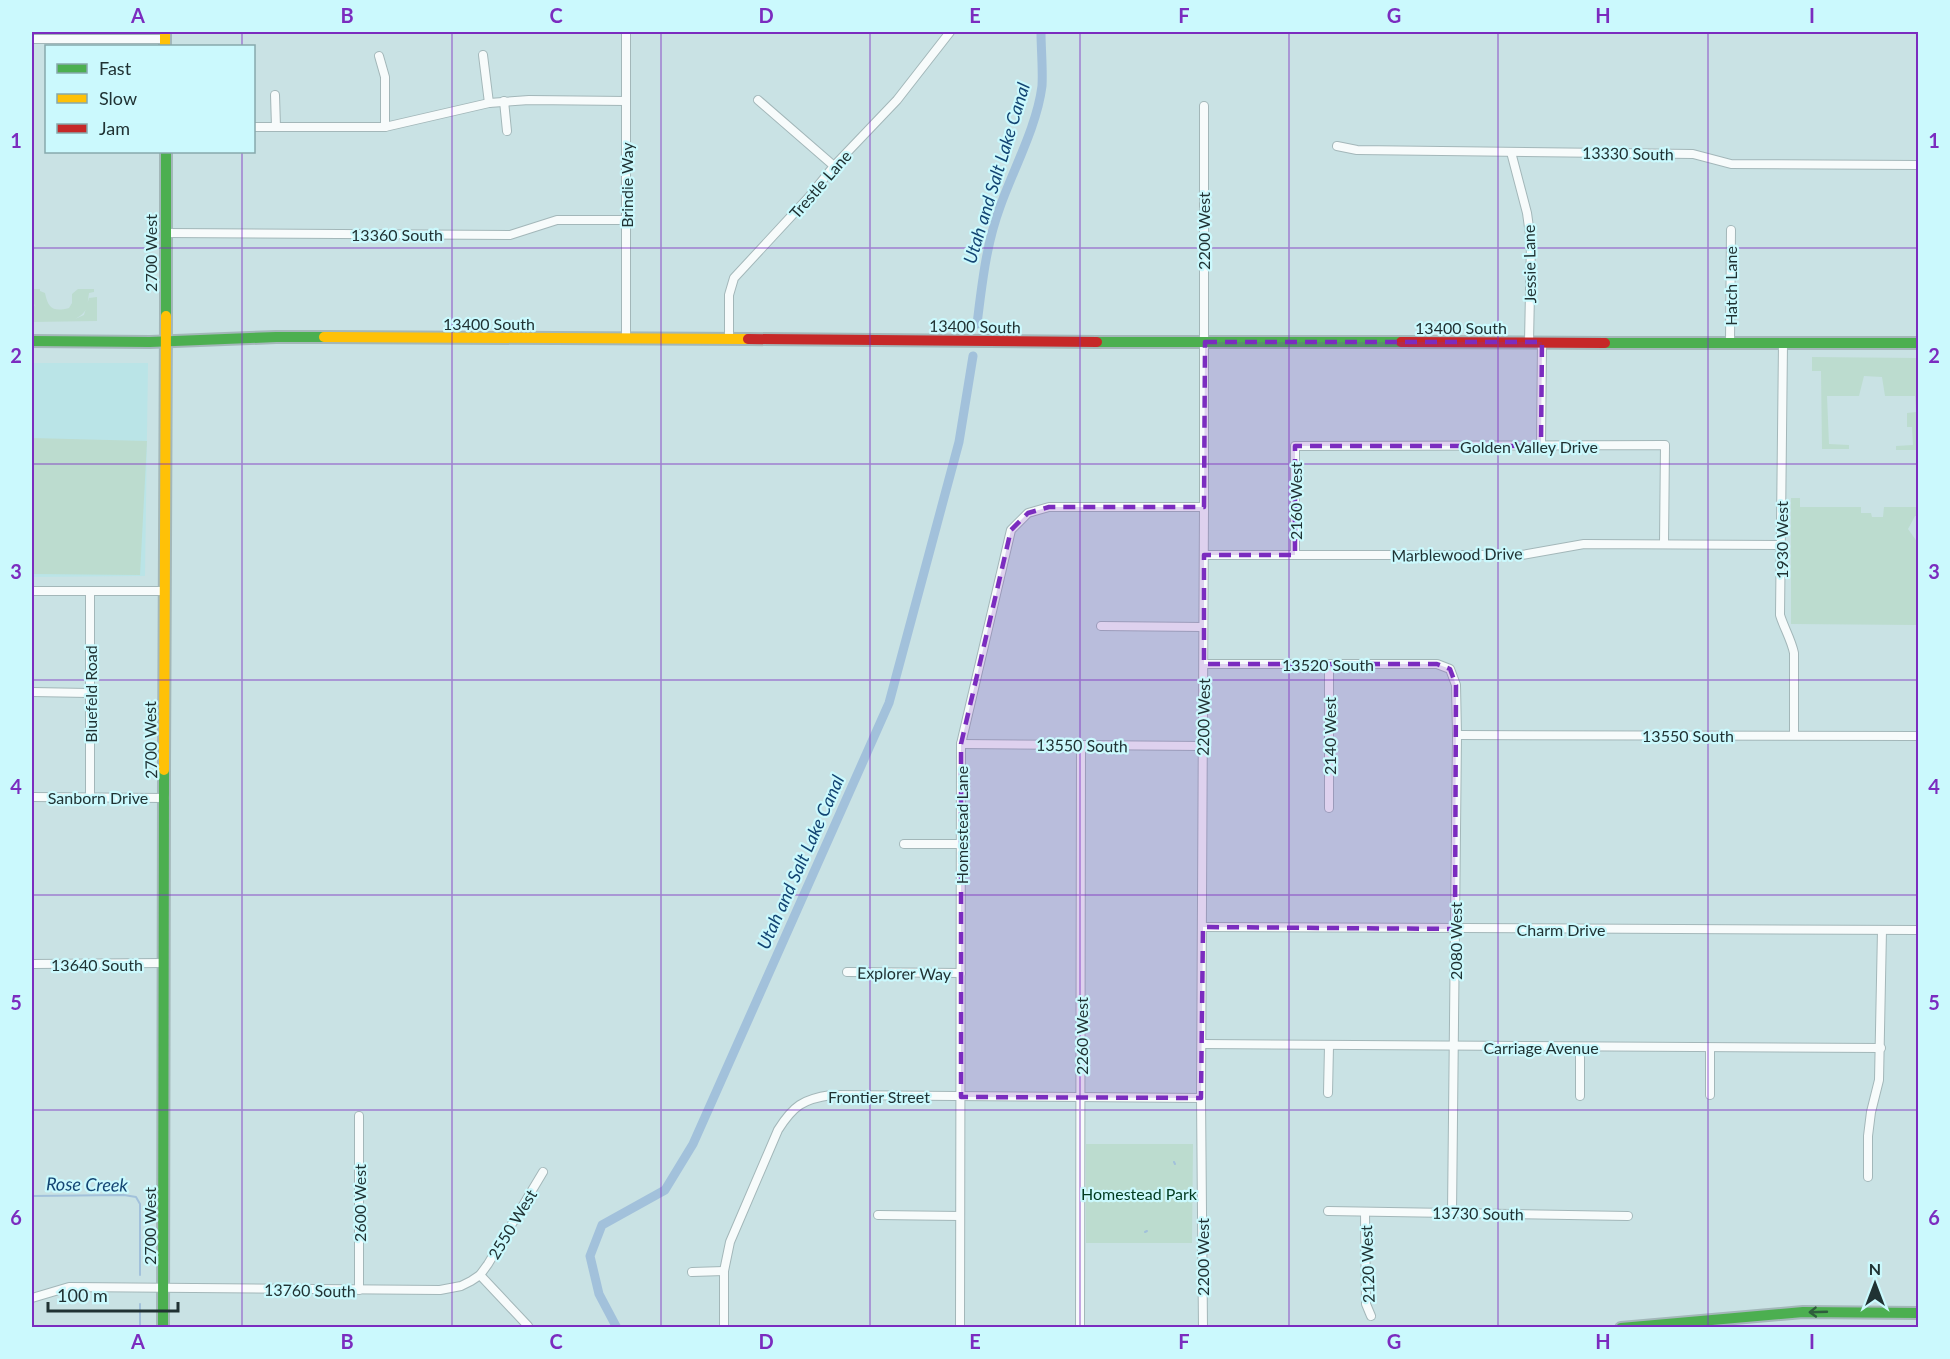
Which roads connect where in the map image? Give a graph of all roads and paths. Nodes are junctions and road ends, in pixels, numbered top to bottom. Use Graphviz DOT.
graph roads {
  1 [pos="626,32"];
  2 [pos="950,32"];
  3 [pos="32,39"];
  4 [pos="165,39"];
  5 [pos="483,54"];
  6 [pos="379,56"];
  7 [pos="275,95"];
  8 [pos="758,100"];
  9 [pos="504,101"];
  10 [pos="626,101"];
  11 [pos="489,103"];
  12 [pos="1204,106"];
  13 [pos="255,127"];
  14 [pos="276,127"];
  15 [pos="386,127"];
  16 [pos="507,131"];
  17 [pos="1338,146"];
  18 [pos="1511,152"];
  19 [pos="166,153"];
  20 [pos="1918,165"];
  21 [pos="834,166"];
  22 [pos="626,220"];
  23 [pos="1731,230"];
  24 [pos="166,233"];
  25 [pos="626,338"];
  26 [pos="729,339"];
  27 [pos="32,341"];
  28 [pos="165,341"];
  29 [pos="1205,342"];
  30 [pos="1529,342"];
  31 [pos="1542,342"];
  32 [pos="1730,343"];
  33 [pos="1783,343"];
  34 [pos="1918,343"];
  35 [pos="1295,446"];
  36 [pos="1541,446"];
  37 [pos="1204,507"];
  38 [pos="1664,544"];
  39 [pos="1780,545"];
  40 [pos="1204,555"];
  41 [pos="1295,555"];
  42 [pos="32,591"];
  43 [pos="90,591"];
  44 [pos="163,591"];
  45 [pos="1101,626"];
  46 [pos="1203,627"];
  47 [pos="1204,664"];
  48 [pos="1329,664"];
  49 [pos="1450,669"];
  50 [pos="32,692"];
  51 [pos="89,693"];
  52 [pos="1457,735"];
  53 [pos="1794,735"];
  54 [pos="1918,736"];
  55 [pos="961,744"];
  56 [pos="1081,745"];
  57 [pos="1203,746"];
  58 [pos="32,797"];
  59 [pos="90,797"];
  60 [pos="165,798"];
  61 [pos="1329,808"];
  62 [pos="904,844"];
  63 [pos="961,844"];
  64 [pos="1203,927"];
  65 [pos="1455,929"];
  66 [pos="1882,930"];
  67 [pos="1918,930"];
  68 [pos="163,963"];
  69 [pos="32,964"];
  70 [pos="847,972"];
  71 [pos="961,973"];
  72 [pos="1202,1044"];
  73 [pos="1329,1046"];
  74 [pos="1455,1046"];
  75 [pos="1580,1047"];
  76 [pos="1710,1048"];
  77 [pos="1881,1048"];
  78 [pos="1328,1093"];
  79 [pos="1710,1095"];
  80 [pos="961,1096"];
  81 [pos="1081,1096"];
  82 [pos="1580,1096"];
  83 [pos="1201,1098"];
  84 [pos="359,1116"];
  85 [pos="543,1172"];
  86 [pos="1868,1177"];
  87 [pos="1328,1211"];
  88 [pos="1365,1212"];
  89 [pos="1452,1213"];
  90 [pos="878,1215"];
  91 [pos="960,1216"];
  92 [pos="1628,1216"];
  93 [pos="724,1271"];
  94 [pos="692,1272"];
  95 [pos="480,1275"];
  96 [pos="164,1288"];
  97 [pos="359,1290"];
  98 [pos="32,1298"];
  99 [pos="1918,1312"];
  100 [pos="1371,1316"];
  101 [pos="528,1326"];
  102 [pos="164,1328"];
  103 [pos="724,1328"];
  104 [pos="960,1328"];
  105 [pos="1080,1328"];
  106 [pos="1203,1328"];
  107 [pos="1621,1328"];
  1 -- 10 [label="street, Brindie Way"];
  2 -- 21 [label="street, Trestle Lane"];
  3 -- 4 [label="street"];
  5 -- 11 [label="street"];
  6 -- 15 [label="street"];
  7 -- 14 [label="street"];
  8 -- 21 [label="street"];
  9 -- 10 [label="street"];
  9 -- 11 [label="street"];
  9 -- 16 [label="street"];
  10 -- 22 [label="street, Brindie Way"];
  11 -- 15 [label="street"];
  12 -- 29 [label="street, 2200 West"];
  13 -- 14 [label="street"];
  14 -- 15 [label="street"];
  17 -- 18 [label="street, 13330 South"];
  18 -- 20 [label="street, 13330 South"];
  18 -- 30 [label="street, Jessie Lane"];
  19 -- 24 [label="main road, 2700 West"];
  21 -- 26 [label="street, Trestle Lane"];
  22 -- 24 [label="street, 13360 South"];
  22 -- 25 [label="street, Brindie Way"];
  23 -- 32 [label="street, Hatch Lane"];
  24 -- 28 [label="main road, 2700 West"];
  25 -- 26 [label="main road, 13400 South"];
  25 -- 28 [label="main road, 13400 South"];
  26 -- 29 [label="main road, 13400 South"];
  27 -- 28 [label="main road, 13400 South"];
  28 -- 44 [label="main road, 2700 West"];
  29 -- 30 [label="main road, 13400 South"];
  29 -- 37 [label="street, 2200 West"];
  30 -- 31 [label="main road, 13400 South"];
  31 -- 32 [label="main road, 13400 South"];
  31 -- 36 [label="street"];
  32 -- 33 [label="main road, 13400 South"];
  33 -- 34 [label="main road, 13400 South"];
  33 -- 39 [label="street, 1930 West"];
  35 -- 36 [label="street, Golden Valley Drive"];
  35 -- 41 [label="street, 2160 West"];
  36 -- 38 [label="street, Golden Valley Drive"];
  37 -- 40 [label="street, 2200 West"];
  37 -- 55 [label="street, Homestead Lane"];
  38 -- 39 [label="street, Marblewood Drive"];
  38 -- 41 [label="street, Marblewood Drive"];
  39 -- 53 [label="street, 1930 West"];
  40 -- 41 [label="street, Marblewood Drive"];
  40 -- 46 [label="street, 2200 West"];
  42 -- 43 [label="street"];
  43 -- 44 [label="street"];
  43 -- 51 [label="street, Bluefeld Road"];
  44 -- 60 [label="main road, 2700 West"];
  45 -- 46 [label="street"];
  46 -- 47 [label="street, 2200 West"];
  47 -- 48 [label="street, 13520 South"];
  47 -- 57 [label="street, 2200 West"];
  48 -- 49 [label="street, 13520 South"];
  48 -- 61 [label="street, 2140 West"];
  49 -- 52 [label="street, 2080 West"];
  50 -- 51 [label="street"];
  51 -- 59 [label="street, Bluefeld Road"];
  52 -- 53 [label="street, 13550 South"];
  52 -- 65 [label="street, 2080 West"];
  53 -- 54 [label="street, 13550 South"];
  55 -- 56 [label="street, 13550 South"];
  55 -- 63 [label="street, Homestead Lane"];
  56 -- 57 [label="street, 13550 South"];
  56 -- 81 [label="street, 2260 West"];
  57 -- 64 [label="street, 2200 West"];
  58 -- 59 [label="street, Sanborn Drive"];
  59 -- 60 [label="street, Sanborn Drive"];
  60 -- 68 [label="main road, 2700 West"];
  62 -- 63 [label="street"];
  63 -- 71 [label="street, Homestead Lane"];
  64 -- 65 [label="street, Charm Drive"];
  64 -- 72 [label="street, 2200 West"];
  65 -- 66 [label="street, Charm Drive"];
  65 -- 74 [label="street, 2080 West"];
  66 -- 67 [label="street, Charm Drive"];
  66 -- 77 [label="street"];
  68 -- 69 [label="street, 13640 South"];
  68 -- 96 [label="main road, 2700 West"];
  70 -- 71 [label="street, Explorer Way"];
  71 -- 80 [label="street, Homestead Lane"];
  72 -- 73 [label="street, Carriage Avenue"];
  72 -- 83 [label="street, 2200 West"];
  73 -- 74 [label="street, Carriage Avenue"];
  73 -- 78 [label="street"];
  74 -- 75 [label="street, Carriage Avenue"];
  74 -- 89 [label="street, 2080 West"];
  75 -- 76 [label="street, Carriage Avenue"];
  75 -- 82 [label="street"];
  76 -- 77 [label="street, Carriage Avenue"];
  76 -- 79 [label="street"];
  77 -- 86 [label="street"];
  80 -- 81 [label="street, Frontier Street"];
  80 -- 91 [label="street, Homestead Lane"];
  80 -- 93 [label="street, Frontier Street"];
  81 -- 83 [label="street, Frontier Street"];
  81 -- 105 [label="street, 2260 West"];
  83 -- 106 [label="street, 2200 West"];
  84 -- 97 [label="street, 2600 West"];
  85 -- 95 [label="street, 2550 West"];
  87 -- 88 [label="street, 13730 South"];
  88 -- 89 [label="street, 13730 South"];
  88 -- 100 [label="street, 2120 West"];
  89 -- 92 [label="street, 13730 South"];
  90 -- 91 [label="street"];
  91 -- 104 [label="street, Homestead Lane"];
  93 -- 94 [label="street"];
  93 -- 103 [label="street, Frontier Street"];
  95 -- 97 [label="street, 13760 South"];
  95 -- 101 [label="street"];
  96 -- 97 [label="street, 13760 South"];
  96 -- 98 [label="street, 13760 South"];
  96 -- 102 [label="main road, 2700 West"];
  99 -- 107 [label="main road, one-way"];
}
